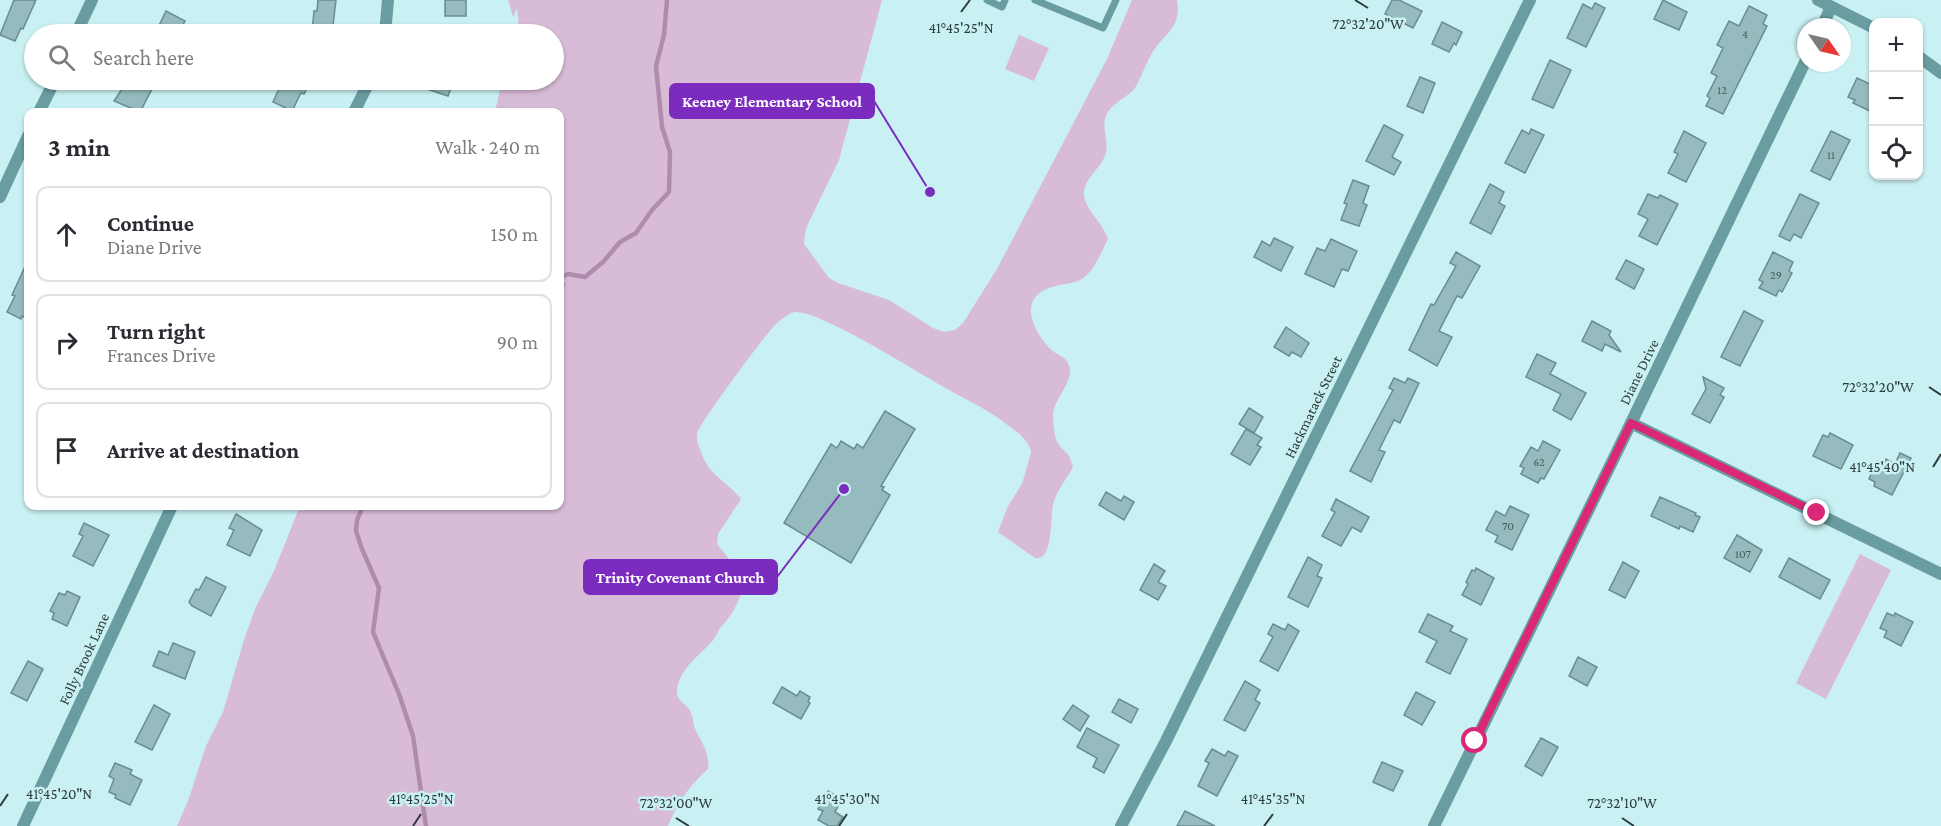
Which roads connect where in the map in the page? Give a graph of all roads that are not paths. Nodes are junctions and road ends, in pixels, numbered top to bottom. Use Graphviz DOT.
graph roads {
  1 [pos="92,0"];
  2 [pos="388,0"];
  3 [pos="987,0"];
  4 [pos="1005,0"];
  5 [pos="1035,0"];
  6 [pos="1116,0"];
  7 [pos="1530,0"];
  8 [pos="1818,0"];
  9 [pos="1832,7"];
  10 [pos="1826,18"];
  11 [pos="81,24"];
  12 [pos="387,24"];
  13 [pos="1869,26"];
  14 [pos="1923,60"];
  15 [pos="1800,72"];
  16 [pos="1941,73"];
  17 [pos="50,90"];
  18 [pos="365,90"];
  19 [pos="41,108"];
  20 [pos="356,108"];
  21 [pos="24,145"];
  22 [pos="0,197"];
  23 [pos="1631,423"];
  24 [pos="170,510"];
  25 [pos="1941,574"];
  26 [pos="23,826"];
  27 [pos="1122,826"];
  28 [pos="1434,826"];
  1 -- 11 [label="street"];
  2 -- 12 [label="street"];
  3 -- 4 [label="lane"];
  5 -- 6 [label="lane"];
  7 -- 27 [label="street, Hackmatack Street"];
  8 -- 9 [label="street"];
  9 -- 10 [label="street"];
  9 -- 13 [label="street"];
  14 -- 16 [label="street"];
  15 -- 23 [label="street, Diane Drive"];
  17 -- 19 [label="street"];
  18 -- 20 [label="street"];
  21 -- 22 [label="street"];
  23 -- 25 [label="street"];
  23 -- 28 [label="street, Diane Drive"];
  24 -- 26 [label="street, Folly Brook Lane"];
}
